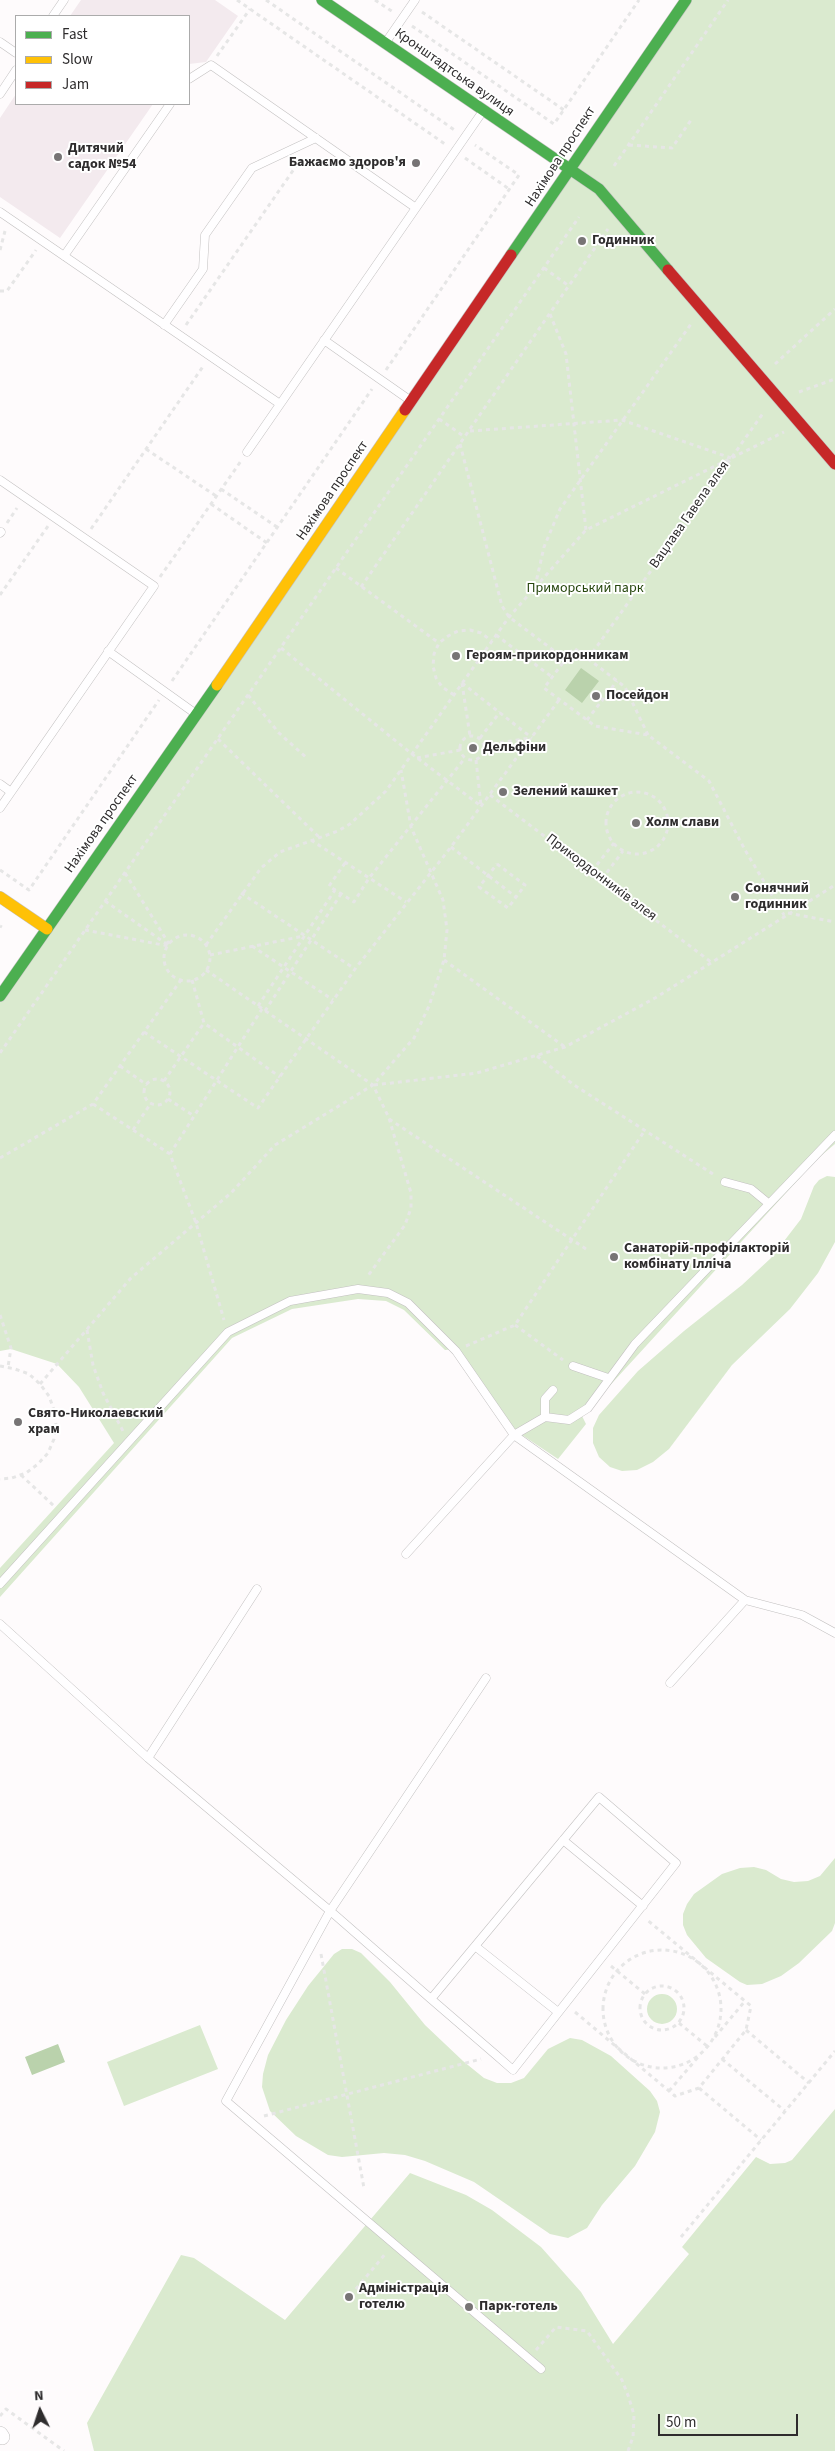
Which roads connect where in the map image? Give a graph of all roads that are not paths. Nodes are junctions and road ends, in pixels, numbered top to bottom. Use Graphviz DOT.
graph roads {
  1 [pos="64,0"];
  2 [pos="322,0"];
  3 [pos="686,0"];
  4 [pos="413,3"];
  5 [pos="54,15"];
  6 [pos="0,42"];
  7 [pos="385,44"];
  8 [pos="15,52"];
  9 [pos="15,72"];
  10 [pos="190,79"];
  11 [pos="0,94"];
  12 [pos="169,105"];
  13 [pos="483,111"];
  14 [pos="316,138"];
  15 [pos="569,170"];
  16 [pos="416,208"];
  17 [pos="0,212"];
  18 [pos="64,256"];
  19 [pos="164,325"];
  20 [pos="324,340"];
  21 [pos="412,402"];
  22 [pos="280,404"];
  23 [pos="247,452"];
  24 [pos="835,464"];
  25 [pos="0,480"];
  26 [pos="108,651"];
  27 [pos="196,714"];
  28 [pos="0,784"];
  29 [pos="12,792"];
  30 [pos="0,808"];
  31 [pos="0,896"];
  32 [pos="47,929"];
  33 [pos="0,996"];
  34 [pos="835,1135"];
  35 [pos="725,1182"];
  36 [pos="768,1203"];
  37 [pos="573,1366"];
  38 [pos="608,1378"];
  39 [pos="553,1390"];
  40 [pos="545,1417"];
  41 [pos="514,1435"];
  42 [pos="406,1554"];
  43 [pos="0,1584"];
  44 [pos="257,1590"];
  45 [pos="745,1600"];
  46 [pos="0,1624"];
  47 [pos="835,1633"];
  48 [pos="486,1678"];
  49 [pos="670,1683"];
  50 [pos="148,1758"];
  51 [pos="563,1840"];
  52 [pos="640,1909"];
  53 [pos="330,1911"];
  54 [pos="475,1946"];
  55 [pos="431,1999"];
  56 [pos="558,2012"];
  57 [pos="541,2369"];
  1 -- 5 [label="lane"];
  2 -- 7 [label="main road, Кронштадтська вулиця"];
  3 -- 15 [label="main road, Нахімова проспект"];
  4 -- 7 [label="lane"];
  6 -- 8 [label="lane"];
  7 -- 13 [label="main road, Кронштадтська вулиця"];
  9 -- 11 [label="lane"];
  10 -- 14 [label="lane"];
  12 -- 18 [label="lane"];
  13 -- 15 [label="main road, Кронштадтська вулиця"];
  13 -- 16 [label="lane"];
  14 -- 16 [label="lane"];
  14 -- 19 [label="lane"];
  15 -- 21 [label="main road, Нахімова проспект"];
  15 -- 24 [label="main road, Кронштадтська вулиця"];
  16 -- 20 [label="lane"];
  17 -- 18 [label="lane"];
  18 -- 19 [label="lane"];
  19 -- 22 [label="lane"];
  20 -- 21 [label="lane"];
  20 -- 22 [label="lane"];
  21 -- 27 [label="main road, Нахімова проспект"];
  22 -- 23 [label="lane"];
  25 -- 26 [label="lane"];
  26 -- 27 [label="lane"];
  26 -- 29 [label="lane"];
  27 -- 32 [label="main road, Нахімова проспект"];
  28 -- 29 [label="lane"];
  29 -- 30 [label="lane"];
  31 -- 32 [label="main road"];
  32 -- 33 [label="main road, Нахімова проспект"];
  34 -- 36 [label="lane"];
  35 -- 36 [label="lane"];
  36 -- 38 [label="lane"];
  37 -- 38 [label="lane"];
  38 -- 40 [label="lane"];
  39 -- 40 [label="lane"];
  40 -- 41 [label="lane"];
  41 -- 42 [label="lane"];
  41 -- 43 [label="lane"];
  41 -- 45 [label="lane"];
  44 -- 50 [label="lane"];
  45 -- 47 [label="lane"];
  45 -- 49 [label="lane"];
  46 -- 50 [label="lane"];
  48 -- 53 [label="lane"];
  50 -- 53 [label="lane"];
  51 -- 52 [label="lane"];
  51 -- 52 [label="lane"];
  51 -- 54 [label="lane"];
  52 -- 56 [label="lane"];
  53 -- 55 [label="lane"];
  53 -- 57 [label="lane"];
  54 -- 55 [label="lane"];
  54 -- 56 [label="lane"];
  55 -- 56 [label="lane"];
}
